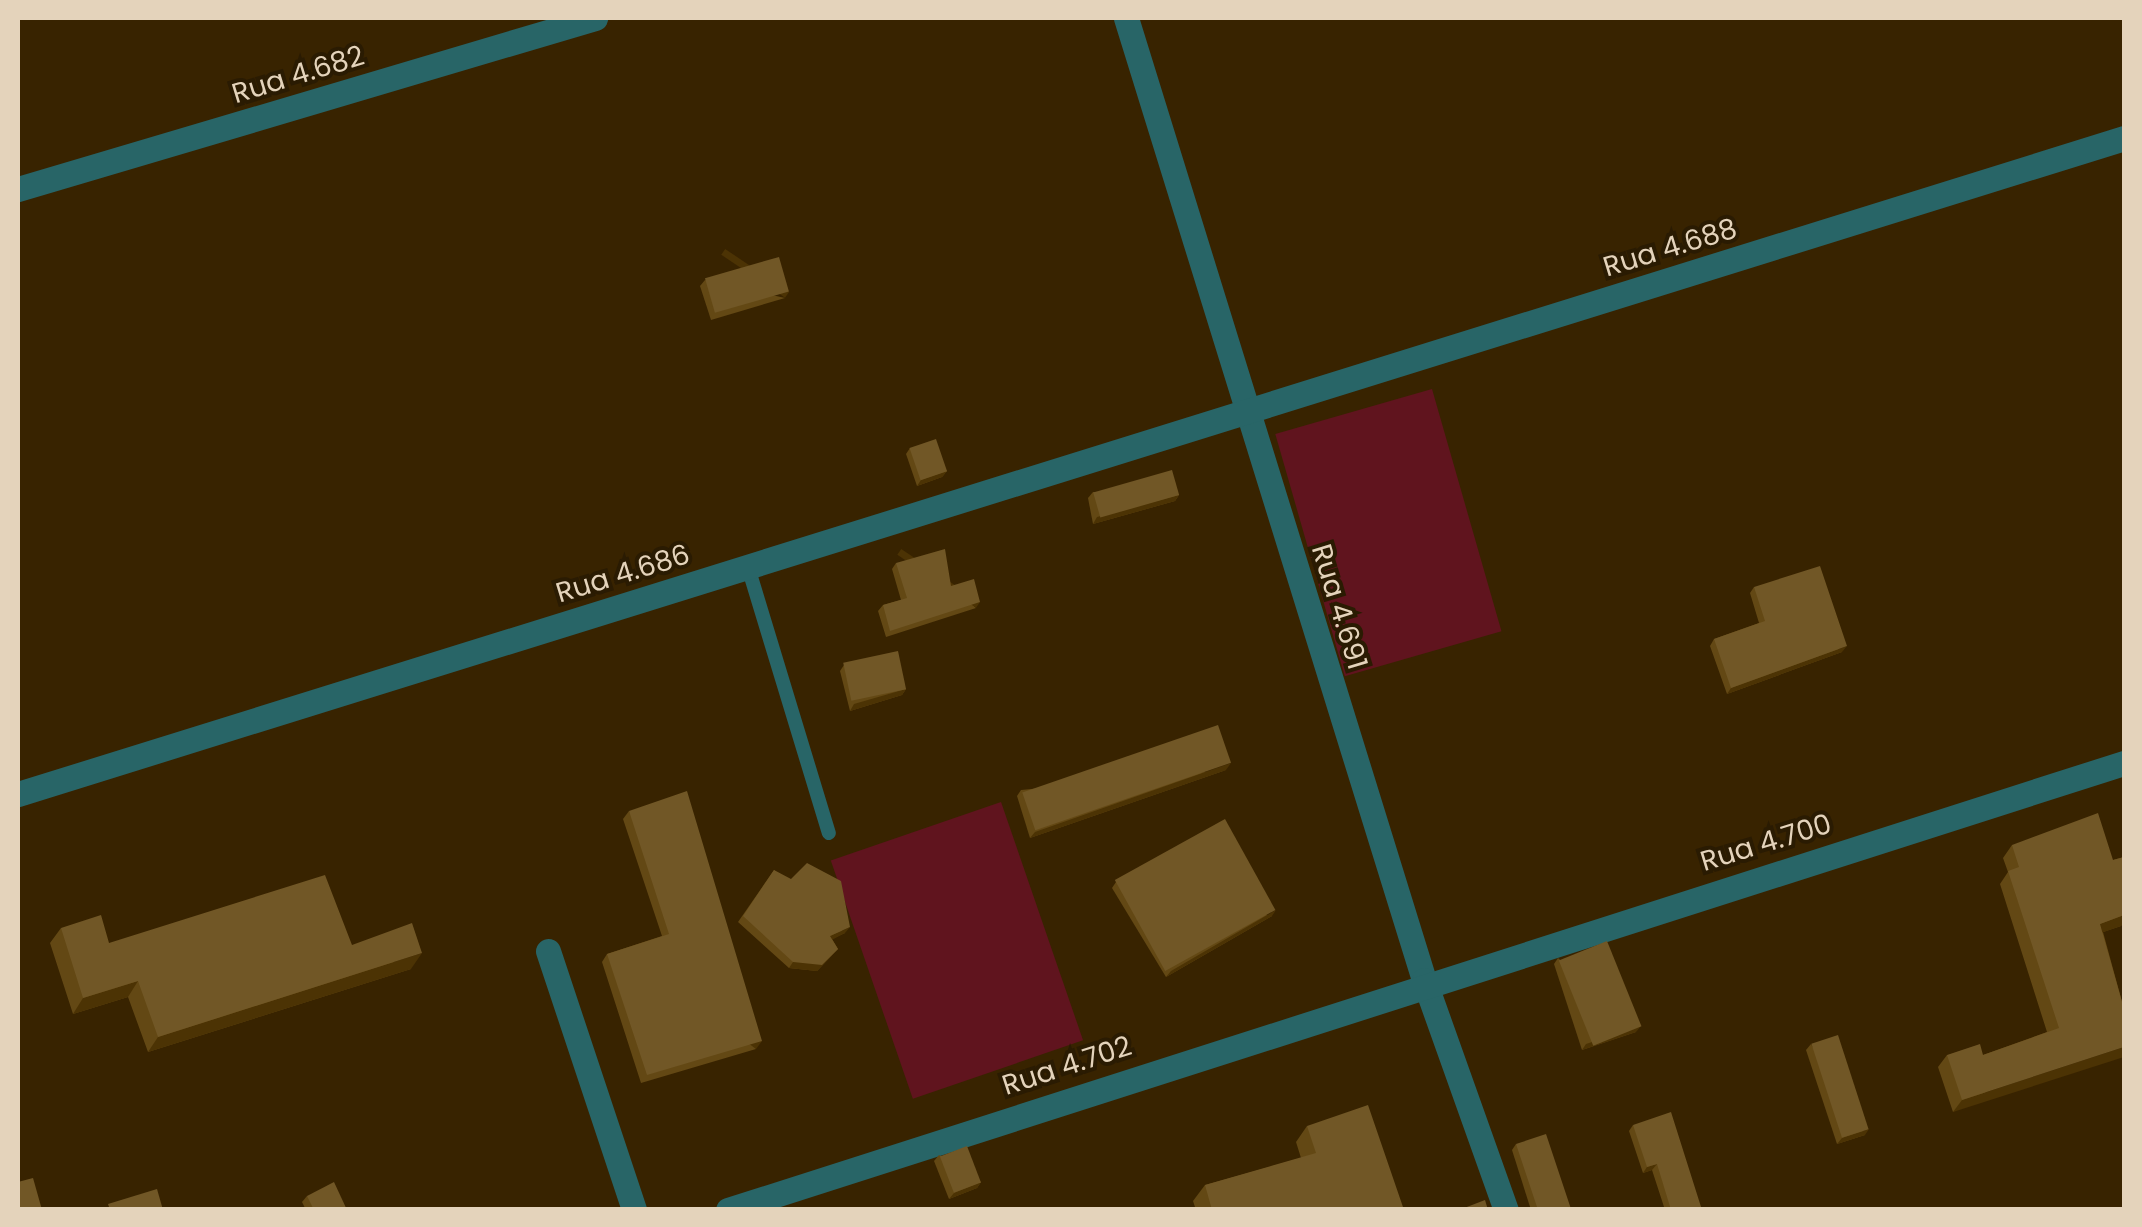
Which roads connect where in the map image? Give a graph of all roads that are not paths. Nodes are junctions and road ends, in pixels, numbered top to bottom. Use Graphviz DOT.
graph roads {
  1 [pos="595,18"];
  2 [pos="1126,18"];
  3 [pos="2118,140"];
  4 [pos="18,189"];
  5 [pos="1246,412"];
  6 [pos="748,567"];
  7 [pos="2124,763"];
  8 [pos="18,794"];
  9 [pos="829,833"];
  10 [pos="548,951"];
  11 [pos="1424,980"];
  12 [pos="634,1210"];
  13 [pos="728,1210"];
  14 [pos="1506,1210"];
  1 -- 4 [label="street, Rua 4.682"];
  2 -- 5 [label="street, Rua 4.691"];
  3 -- 5 [label="street, Rua 4.688"];
  5 -- 6 [label="street, Rua 4.686"];
  5 -- 11 [label="street, Rua 4.691"];
  6 -- 8 [label="street, Rua 4.686"];
  6 -- 9 [label="lane"];
  7 -- 11 [label="street, Rua 4.700"];
  10 -- 12 [label="street"];
  11 -- 13 [label="street, Rua 4.702"];
  11 -- 14 [label="street, Rua 4.691"];
}
